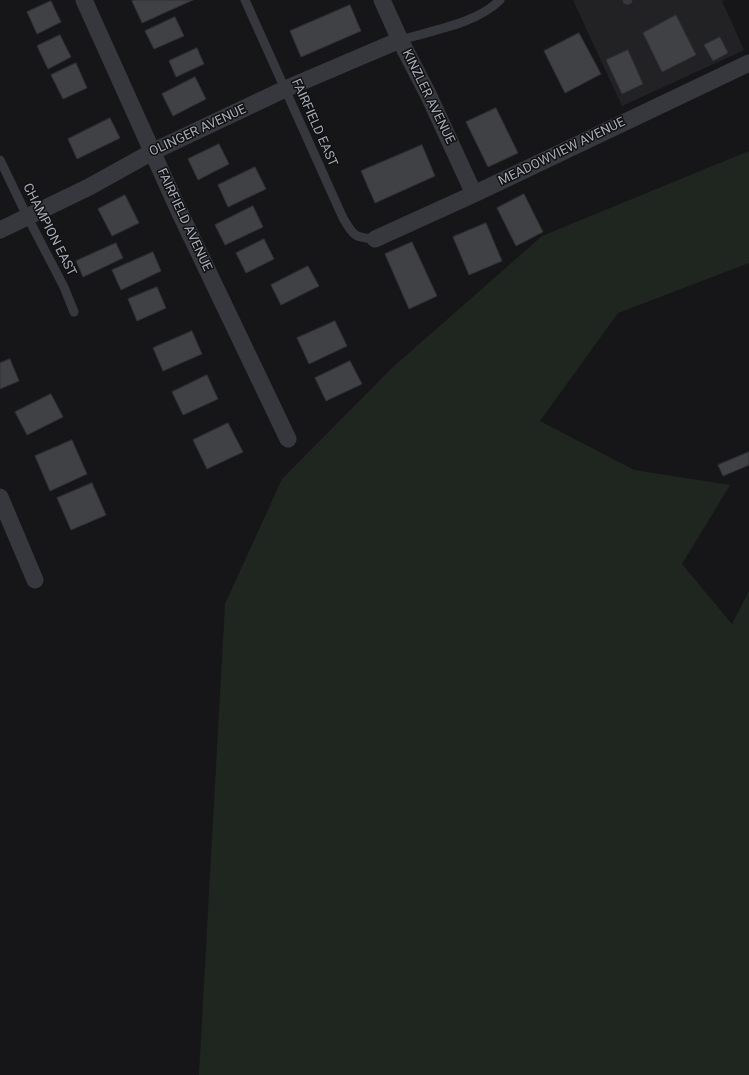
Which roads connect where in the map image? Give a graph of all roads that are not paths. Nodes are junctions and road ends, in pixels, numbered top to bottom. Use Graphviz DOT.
graph roads {
  1 [pos="84,0"];
  2 [pos="245,0"];
  3 [pos="382,0"];
  4 [pos="500,0"];
  5 [pos="400,40"];
  6 [pos="749,63"];
  7 [pos="285,89"];
  8 [pos="152,152"];
  9 [pos="0,160"];
  10 [pos="474,194"];
  11 [pos="27,216"];
  12 [pos="0,230"];
  13 [pos="375,239"];
  14 [pos="74,312"];
  15 [pos="288,439"];
  16 [pos="0,497"];
  17 [pos="35,580"];
  1 -- 8 [label="street, FAIRFIELD AVENUE"];
  2 -- 7 [label="lane, FAIRFIELD EAST"];
  3 -- 5 [label="street, KINZLER AVENUE"];
  4 -- 5 [label="lane"];
  5 -- 7 [label="street, OLINGER AVENUE"];
  5 -- 10 [label="street, KINZLER AVENUE"];
  6 -- 10 [label="street, MEADOWVIEW AVENUE"];
  7 -- 8 [label="street, OLINGER AVENUE"];
  7 -- 13 [label="lane, FAIRFIELD EAST"];
  8 -- 11 [label="street, OLINGER AVENUE"];
  8 -- 15 [label="street, FAIRFIELD AVENUE"];
  9 -- 11 [label="lane, CHAMPION EAST"];
  10 -- 13 [label="street, MEADOWVIEW AVENUE"];
  11 -- 12 [label="street, OLINGER AVENUE"];
  11 -- 14 [label="lane, CHAMPION EAST"];
  16 -- 17 [label="street"];
}
